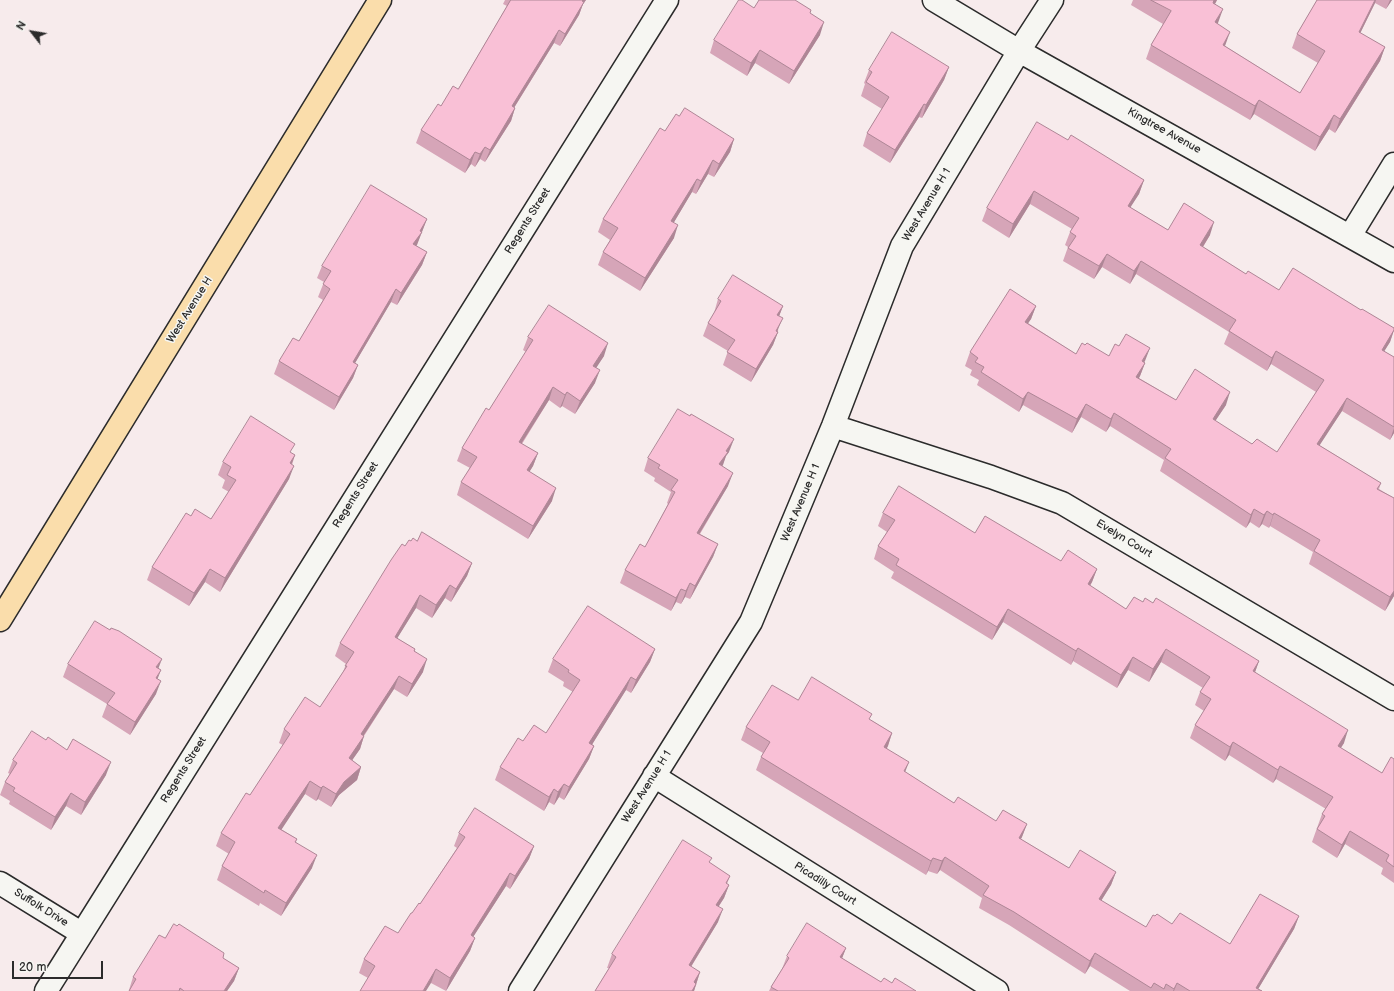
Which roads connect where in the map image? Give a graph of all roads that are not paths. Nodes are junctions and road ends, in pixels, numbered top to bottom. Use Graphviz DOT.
graph roads {
  1 [pos="380,0"];
  2 [pos="667,0"];
  3 [pos="934,0"];
  4 [pos="1052,0"];
  5 [pos="1020,51"];
  6 [pos="1394,164"];
  7 [pos="1350,236"];
  8 [pos="1394,261"];
  9 [pos="833,426"];
  10 [pos="0,620"];
  11 [pos="1394,699"];
  12 [pos="654,776"];
  13 [pos="0,883"];
  14 [pos="81,933"];
  15 [pos="46,991"];
  16 [pos="520,991"];
  17 [pos="997,991"];
  1 -- 10 [label="main road, West Avenue H"];
  2 -- 14 [label="street, Regents Street"];
  3 -- 5 [label="street, Kingtree Avenue"];
  4 -- 5 [label="street, West Avenue H 1"];
  5 -- 7 [label="street, Kingtree Avenue"];
  5 -- 9 [label="street, West Avenue H 1"];
  6 -- 7 [label="street"];
  7 -- 8 [label="street, Kingtree Avenue"];
  9 -- 11 [label="street, Evelyn Court"];
  9 -- 12 [label="street, West Avenue H 1"];
  12 -- 16 [label="street, West Avenue H 1"];
  12 -- 17 [label="street, Picadilly Court"];
  13 -- 14 [label="street, Suffolk Drive"];
  14 -- 15 [label="street, Regents Street"];
}
